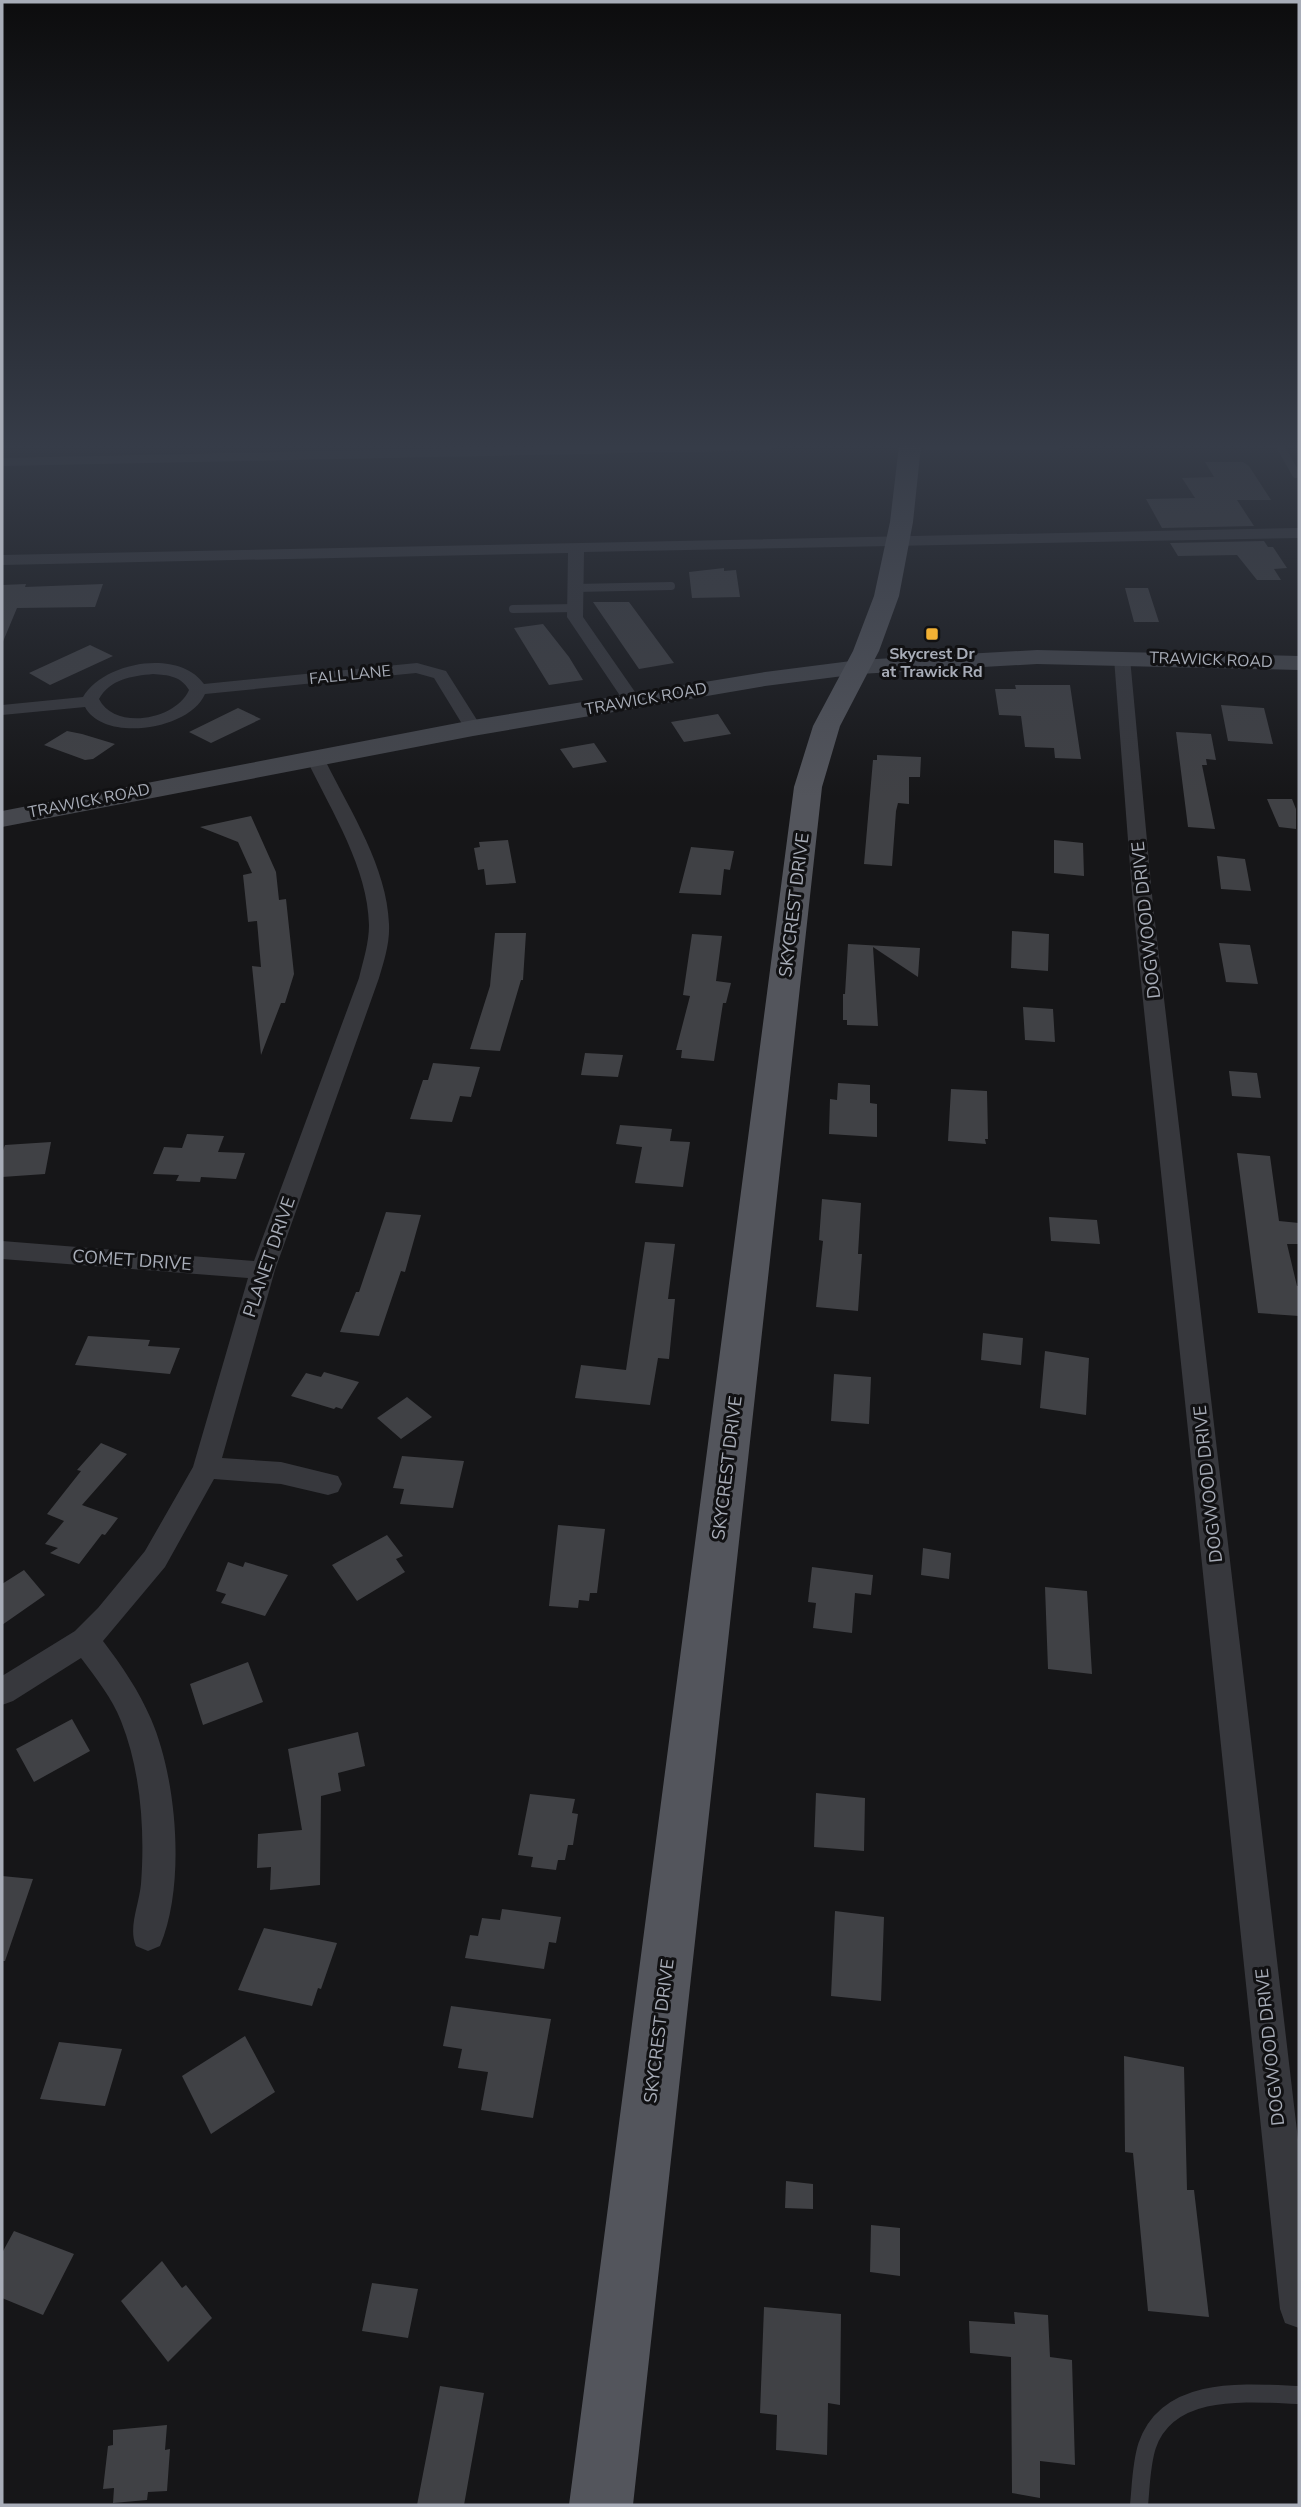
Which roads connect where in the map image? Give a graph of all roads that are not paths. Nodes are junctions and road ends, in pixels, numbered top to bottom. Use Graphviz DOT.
graph roads {
  1 [pos="576,563"];
  2 [pos="895,563"];
  3 [pos="671,586"];
  4 [pos="576,588"];
  5 [pos="576,608"];
  6 [pos="513,610"];
  7 [pos="1122,658"];
  8 [pos="1299,663"];
  9 [pos="859,667"];
  10 [pos="198,690"];
  11 [pos="90,701"];
  12 [pos="633,702"];
  13 [pos="2,710"];
  14 [pos="472,728"];
  15 [pos="315,758"];
  16 [pos="2,819"];
  17 [pos="2,1250"];
  18 [pos="263,1270"];
  19 [pos="205,1468"];
  20 [pos="328,1483"];
  21 [pos="85,1640"];
  22 [pos="2,1692"];
  23 [pos="148,1935"];
  24 [pos="1299,2309"];
  25 [pos="1299,2395"];
  26 [pos="601,2505"];
  27 [pos="1139,2505"];
  1 -- 4 [label="street"];
  2 -- 9 [label="main road, SKYCREST DRIVE"];
  3 -- 4 [label="lane"];
  4 -- 5 [label="street"];
  5 -- 6 [label="lane"];
  5 -- 12 [label="street"];
  7 -- 8 [label="street, TRAWICK ROAD"];
  7 -- 9 [label="street, TRAWICK ROAD"];
  7 -- 24 [label="street, DOGWOOD DRIVE"];
  9 -- 12 [label="street, TRAWICK ROAD"];
  9 -- 26 [label="main road, SKYCREST DRIVE"];
  10 -- 11 [label="street"];
  10 -- 11 [label="street"];
  10 -- 14 [label="street, FALL LANE"];
  11 -- 13 [label="street"];
  12 -- 14 [label="street, TRAWICK ROAD"];
  14 -- 15 [label="street, TRAWICK ROAD"];
  15 -- 16 [label="street, TRAWICK ROAD"];
  15 -- 18 [label="street, PLANET DRIVE"];
  17 -- 18 [label="street, COMET DRIVE"];
  18 -- 19 [label="street, PLANET DRIVE"];
  19 -- 20 [label="street"];
  19 -- 21 [label="street, PLANET DRIVE"];
  21 -- 22 [label="street, PLANET DRIVE"];
  21 -- 23 [label="street"];
  25 -- 27 [label="lane"];
}
